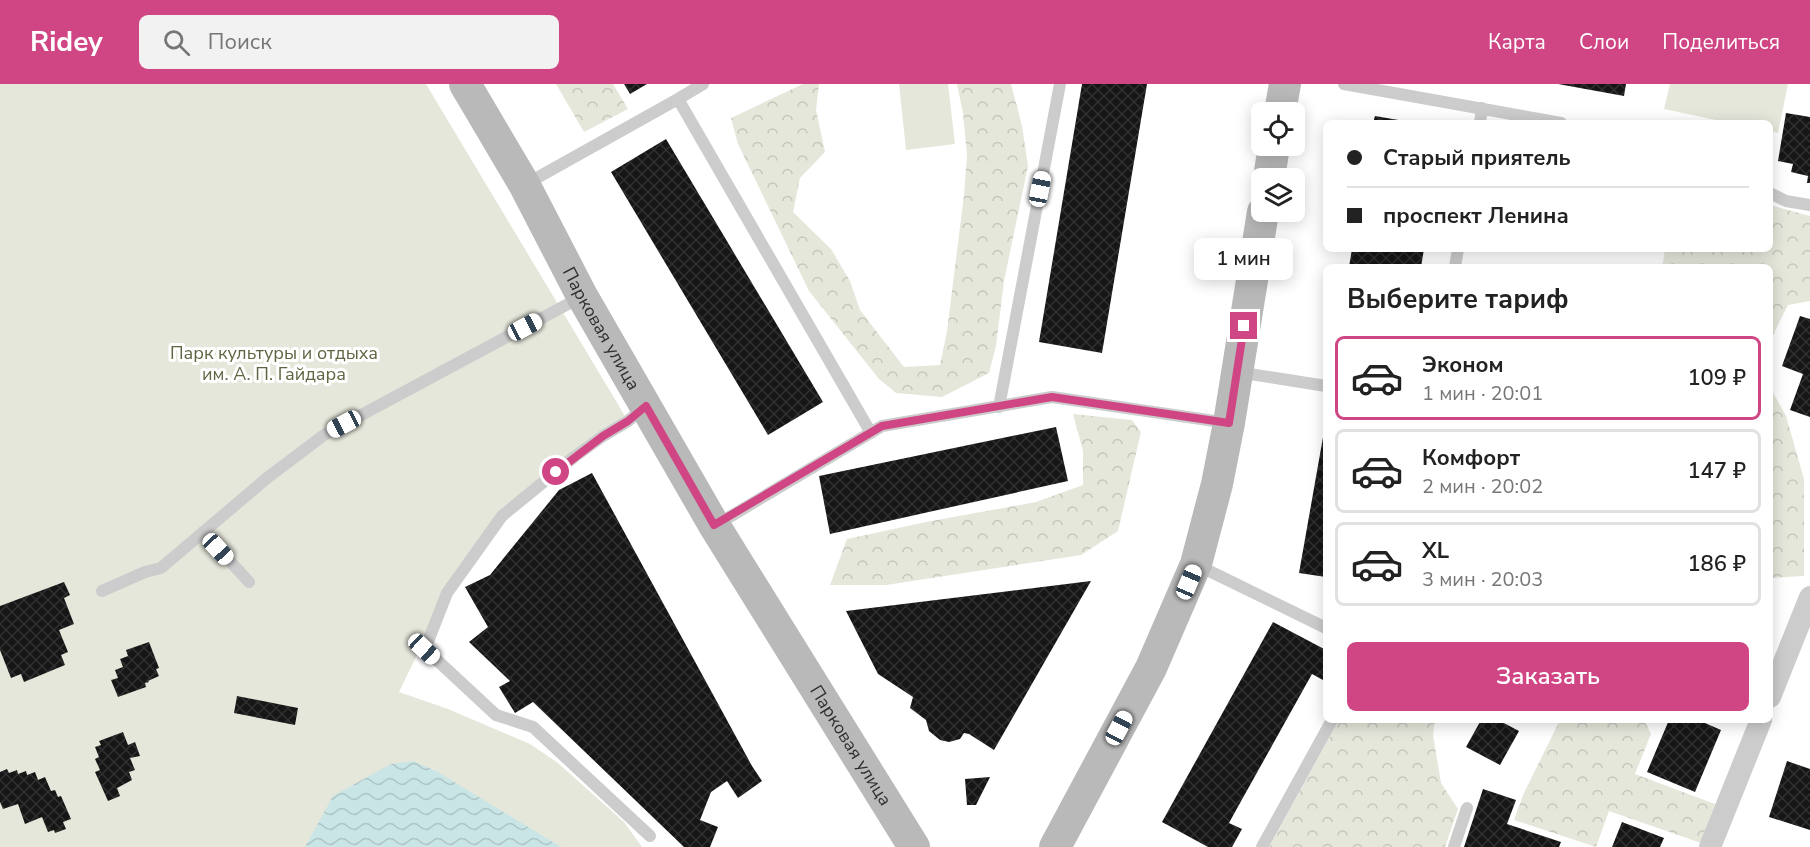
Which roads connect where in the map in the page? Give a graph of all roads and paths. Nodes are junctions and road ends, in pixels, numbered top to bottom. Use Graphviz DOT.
graph roads {
  1 [pos="465,84"];
  2 [pos="703,84"];
  3 [pos="1060,84"];
  4 [pos="1285,84"];
  5 [pos="1344,84"];
  6 [pos="678,99"];
  7 [pos="1282,102"];
  8 [pos="1482,108"];
  9 [pos="1480,120"];
  10 [pos="1545,120"];
  11 [pos="524,184"];
  12 [pos="1773,194"];
  13 [pos="1810,205"];
  14 [pos="1261,222"];
  15 [pos="582,296"];
  16 [pos="1236,372"];
  17 [pos="1323,386"];
  18 [pos="646,406"];
  19 [pos="999,406"];
  20 [pos="1229,423"];
  21 [pos="871,433"];
  22 [pos="714,525"];
  23 [pos="202,532"];
  24 [pos="1196,564"];
  25 [pos="249,582"];
  26 [pos="102,591"];
  27 [pos="1810,597"];
  28 [pos="1323,627"];
  29 [pos="1773,690"];
  30 [pos="1330,723"];
  31 [pos="1760,723"];
  32 [pos="1467,808"];
  33 [pos="650,836"];
  34 [pos="914,847"];
  35 [pos="1055,847"];
  36 [pos="1263,847"];
  37 [pos="1454,847"];
  38 [pos="1710,847"];
  1 -- 11 [label="street, Парковая улица"];
  2 -- 6 [label="lane"];
  3 -- 19 [label="lane"];
  4 -- 7 [label="street"];
  5 -- 8 [label="lane"];
  6 -- 11 [label="lane"];
  6 -- 21 [label="lane"];
  8 -- 9 [label="lane"];
  8 -- 10 [label="lane"];
  11 -- 15 [label="street, Парковая улица"];
  12 -- 13 [label="lane"];
  14 -- 16 [label="street"];
  15 -- 18 [label="street, Парковая улица"];
  15 -- 23 [label="lane"];
  16 -- 17 [label="lane"];
  16 -- 20 [label="street"];
  18 -- 22 [label="street, Парковая улица"];
  18 -- 33 [label="lane"];
  19 -- 20 [label="lane"];
  19 -- 21 [label="lane"];
  20 -- 24 [label="street"];
  21 -- 22 [label="lane"];
  22 -- 34 [label="street, Парковая улица"];
  23 -- 25 [label="lane"];
  23 -- 26 [label="lane"];
  24 -- 28 [label="lane"];
  24 -- 35 [label="street"];
  27 -- 29 [label="street"];
  30 -- 36 [label="lane"];
  31 -- 38 [label="street"];
  32 -- 37 [label="lane"];
}
